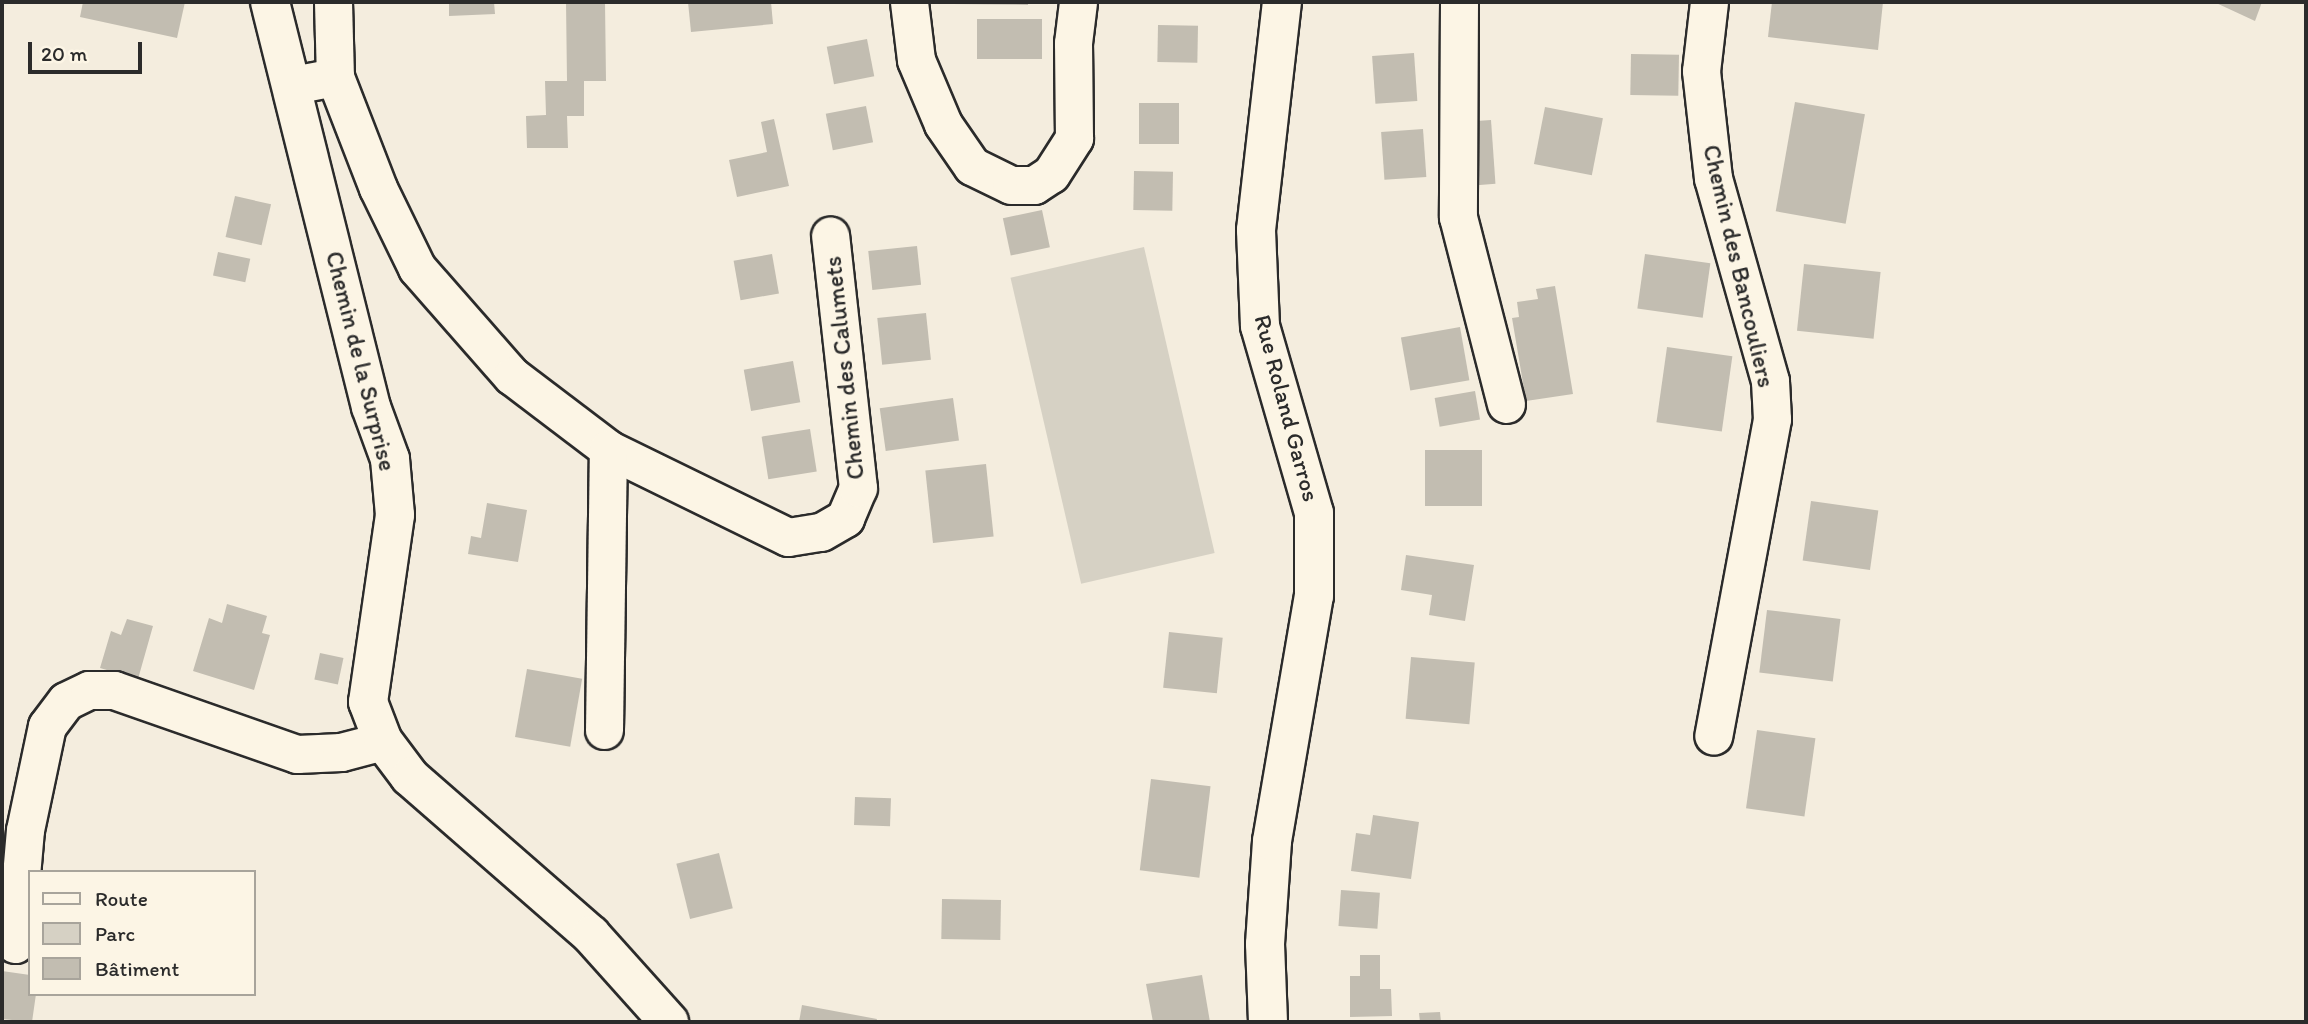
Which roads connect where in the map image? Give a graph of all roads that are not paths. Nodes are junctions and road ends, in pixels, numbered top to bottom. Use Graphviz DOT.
graph roads {
  1 [pos="270,2"];
  2 [pos="333,2"];
  3 [pos="909,2"];
  4 [pos="1078,2"];
  5 [pos="1282,2"];
  6 [pos="1459,2"];
  7 [pos="1709,2"];
  8 [pos="335,76"];
  9 [pos="293,85"];
  10 [pos="830,236"];
  11 [pos="1506,404"];
  12 [pos="608,449"];
  13 [pos="604,730"];
  14 [pos="1713,736"];
  15 [pos="383,741"];
  16 [pos="14,826"];
  17 [pos="15,944"];
  18 [pos="669,1022"];
  19 [pos="1268,1022"];
  1 -- 9 [label="main road, Chemin de la Surprise"];
  2 -- 8 [label="street, Chemin des Calumets"];
  3 -- 4 [label="street"];
  5 -- 19 [label="main road, Rue Roland Garros"];
  6 -- 11 [label="street"];
  7 -- 14 [label="street, Chemin des Bancouliers"];
  8 -- 9 [label="street"];
  8 -- 12 [label="street, Chemin des Calumets"];
  9 -- 15 [label="main road, Chemin de la Surprise"];
  10 -- 12 [label="street, Chemin des Calumets"];
  12 -- 13 [label="street"];
  15 -- 16 [label="street"];
  15 -- 18 [label="main road, Chemin de la Surprise"];
  16 -- 17 [label="street"];
}
